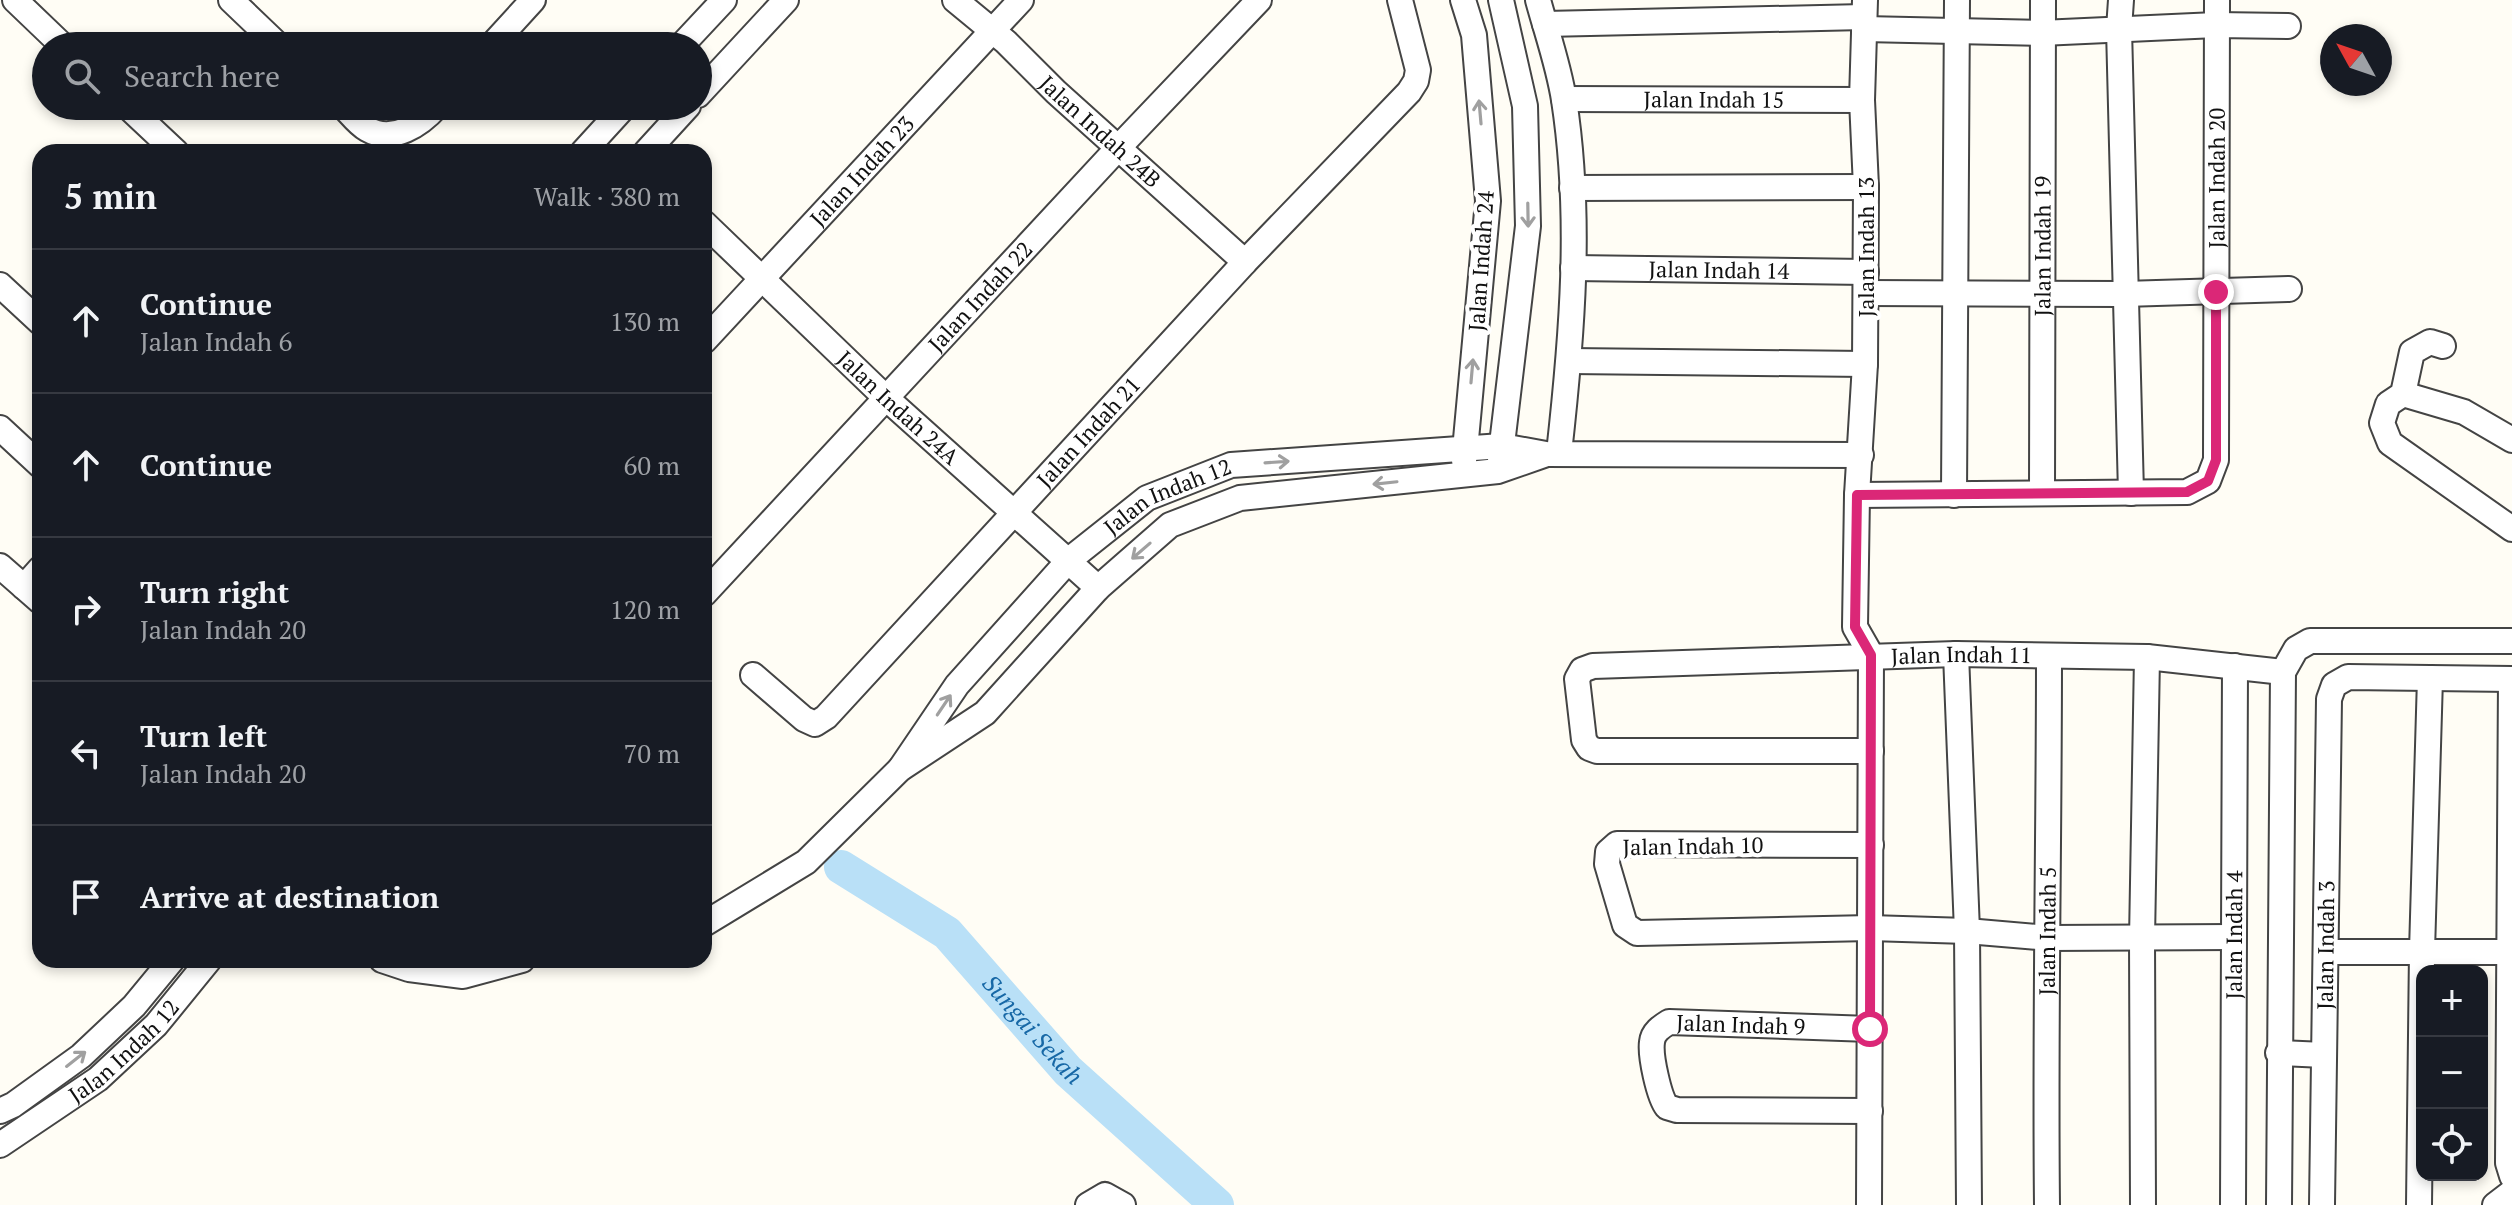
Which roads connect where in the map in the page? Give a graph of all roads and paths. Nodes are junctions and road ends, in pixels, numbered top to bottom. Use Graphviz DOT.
graph roads {
  1 [pos="15,0"];
  2 [pos="231,0"];
  3 [pos="533,0"];
  4 [pos="724,0"];
  5 [pos="786,0"];
  6 [pos="955,0"];
  7 [pos="1021,0"];
  8 [pos="1259,0"];
  9 [pos="1400,0"];
  10 [pos="1463,0"];
  11 [pos="1501,0"];
  12 [pos="1538,0"];
  13 [pos="1957,0"];
  14 [pos="2043,0"];
  15 [pos="2121,0"];
  16 [pos="2217,0"];
  17 [pos="1864,15"];
  18 [pos="1545,24"];
  19 [pos="2216,25"];
  20 [pos="2288,26"];
  21 [pos="2119,29"];
  22 [pos="1957,30"];
  23 [pos="993,31"];
  24 [pos="48,32"];
  25 [pos="264,32"];
  26 [pos="504,32"];
  27 [pos="694,32"];
  28 [pos="2041,33"];
  29 [pos="712,80"];
  30 [pos="1564,99"];
  31 [pos="1862,100"];
  32 [pos="142,120"];
  33 [pos="358,120"];
  34 [pos="424,120"];
  35 [pos="612,120"];
  36 [pos="675,120"];
  37 [pos="167,144"];
  38 [pos="590,144"];
  39 [pos="653,144"];
  40 [pos="1119,147"];
  41 [pos="1866,187"];
  42 [pos="1572,188"];
  43 [pos="712,231"];
  44 [pos="1245,262"];
  45 [pos="1573,268"];
  46 [pos="762,279"];
  47 [pos="1866,282"];
  48 [pos="0,285"];
  49 [pos="2289,289"];
  50 [pos="2216,292"];
  51 [pos="1954,294"];
  52 [pos="2042,294"];
  53 [pos="2124,294"];
  54 [pos="32,315"];
  55 [pos="712,332"];
  56 [pos="2443,346"];
  57 [pos="1569,361"];
  58 [pos="1865,364"];
  59 [pos="2403,394"];
  60 [pos="886,398"];
  61 [pos="0,428"];
  62 [pos="2512,440"];
  63 [pos="1502,446"];
  64 [pos="1465,448"];
  65 [pos="1553,454"];
  66 [pos="1861,455"];
  67 [pos="32,458"];
  68 [pos="1498,471"];
  69 [pos="1463,475"];
  70 [pos="2042,492"];
  71 [pos="2131,493"];
  72 [pos="1857,495"];
  73 [pos="1954,495"];
  74 [pos="1013,513"];
  75 [pos="2512,529"];
  76 [pos="1069,560"];
  77 [pos="0,566"];
  78 [pos="32,584"];
  79 [pos="712,585"];
  80 [pos="1098,588"];
  81 [pos="2512,641"];
  82 [pos="1956,654"];
  83 [pos="1871,655"];
  84 [pos="2049,656"];
  85 [pos="2147,657"];
  86 [pos="2235,666"];
  87 [pos="2283,672"];
  88 [pos="753,675"];
  89 [pos="2430,678"];
  90 [pos="2511,679"];
  91 [pos="1871,751"];
  92 [pos="900,769"];
  93 [pos="1871,845"];
  94 [pos="712,919"];
  95 [pos="1870,928"];
  96 [pos="1967,931"];
  97 [pos="2233,937"];
  98 [pos="2049,938"];
  99 [pos="2142,939"];
  100 [pos="2422,951"];
  101 [pos="2326,952"];
  102 [pos="2510,952"];
  103 [pos="165,968"];
  104 [pos="202,968"];
  105 [pos="406,968"];
  106 [pos="492,968"];
  107 [pos="1870,1029"];
  108 [pos="2278,1053"];
  109 [pos="2324,1055"];
  110 [pos="6,1108"];
  111 [pos="1870,1111"];
  112 [pos="0,1145"];
  113 [pos="2512,1176"];
  114 [pos="2512,1192"];
  115 [pos="1088,1205"];
  116 [pos="1123,1205"];
  117 [pos="1869,1205"];
  118 [pos="1969,1205"];
  119 [pos="2047,1205"];
  120 [pos="2143,1205"];
  121 [pos="2233,1205"];
  122 [pos="2279,1205"];
  123 [pos="2322,1205"];
  124 [pos="2419,1205"];
  125 [pos="2495,1205"];
  1 -- 24 [label="street"];
  2 -- 25 [label="street"];
  3 -- 26 [label="street"];
  4 -- 27 [label="street"];
  5 -- 29 [label="street"];
  6 -- 23 [label="street, Jalan Indah 24B"];
  7 -- 23 [label="street, Jalan Indah 23"];
  8 -- 40 [label="street, Jalan Indah 22"];
  9 -- 44 [label="street, Jalan Indah 21"];
  64 -- 10 [label="street, Jalan Indah 24, one-way"];
  11 -- 63 [label="street, Jalan Indah 24, one-way"];
  12 -- 18 [label="street"];
  13 -- 22 [label="street"];
  14 -- 28 [label="street, Jalan Indah 19"];
  15 -- 21 [label="street"];
  16 -- 19 [label="street, Jalan Indah 20"];
  17 -- 18 [label="street"];
  17 -- 22 [label="street"];
  17 -- 31 [label="street, Jalan Indah 13"];
  18 -- 30 [label="street"];
  19 -- 20 [label="street"];
  19 -- 21 [label="street"];
  19 -- 50 [label="street, Jalan Indah 20"];
  21 -- 28 [label="street"];
  21 -- 53 [label="street"];
  22 -- 28 [label="street"];
  22 -- 51 [label="street"];
  23 -- 40 [label="street, Jalan Indah 24B"];
  23 -- 46 [label="street, Jalan Indah 23"];
  28 -- 52 [label="street, Jalan Indah 19"];
  30 -- 31 [label="street, Jalan Indah 15"];
  30 -- 42 [label="street"];
  31 -- 41 [label="street, Jalan Indah 13"];
  32 -- 37 [label="street"];
  33 -- 34 [label="street"];
  35 -- 38 [label="street"];
  36 -- 39 [label="street"];
  40 -- 44 [label="street, Jalan Indah 24B"];
  40 -- 60 [label="street, Jalan Indah 22"];
  41 -- 42 [label="street"];
  41 -- 47 [label="street, Jalan Indah 13"];
  42 -- 45 [label="street"];
  43 -- 46 [label="street, Jalan Indah 24A"];
  44 -- 74 [label="street, Jalan Indah 21"];
  45 -- 47 [label="street, Jalan Indah 14"];
  45 -- 57 [label="street"];
  46 -- 55 [label="street, Jalan Indah 23"];
  46 -- 60 [label="street, Jalan Indah 24A"];
  47 -- 51 [label="street, Jalan Indah 14"];
  47 -- 58 [label="street, Jalan Indah 13"];
  48 -- 54 [label="street"];
  49 -- 50 [label="street, Jalan Indah 14"];
  50 -- 53 [label="street, Jalan Indah 14"];
  50 -- 71 [label="street, Jalan Indah 20"];
  51 -- 52 [label="street, Jalan Indah 14"];
  51 -- 73 [label="street"];
  52 -- 53 [label="street, Jalan Indah 14"];
  52 -- 70 [label="street, Jalan Indah 19"];
  53 -- 71 [label="street"];
  56 -- 59 [label="street"];
  57 -- 58 [label="street"];
  57 -- 65 [label="street"];
  58 -- 66 [label="street, Jalan Indah 13"];
  59 -- 62 [label="street"];
  59 -- 75 [label="street"];
  60 -- 74 [label="street, Jalan Indah 24A"];
  60 -- 79 [label="street, Jalan Indah 22"];
  61 -- 67 [label="street"];
  63 -- 64 [label="street, Jalan Indah 12"];
  63 -- 65 [label="street, Jalan Indah 12"];
  63 -- 68 [label="street, Jalan Indah 24"];
  64 -- 69 [label="street, Jalan Indah 24"];
  76 -- 64 [label="street, Jalan Indah 12, one-way"];
  65 -- 66 [label="street, Jalan Indah 12"];
  65 -- 68 [label="street, Jalan Indah 12"];
  66 -- 72 [label="street, Jalan Indah 13"];
  68 -- 69 [label="street, Jalan Indah 12"];
  69 -- 80 [label="street, Jalan Indah 12, one-way"];
  70 -- 71 [label="street, Jalan Indah 20"];
  70 -- 73 [label="street, Jalan Indah 20"];
  72 -- 73 [label="street, Jalan Indah 20"];
  72 -- 83 [label="street, Jalan Indah 13"];
  74 -- 76 [label="street, Jalan Indah 24A"];
  74 -- 88 [label="street, Jalan Indah 21"];
  76 -- 80 [label="street, Jalan Indah 24A"];
  92 -- 76 [label="street, Jalan Indah 12, one-way"];
  77 -- 78 [label="street"];
  80 -- 92 [label="street, Jalan Indah 12"];
  81 -- 87 [label="street"];
  82 -- 83 [label="street, Jalan Indah 11"];
  82 -- 84 [label="street, Jalan Indah 11"];
  82 -- 96 [label="street"];
  83 -- 91 [label="street"];
  83 -- 91 [label="street, Jalan Indah 11"];
  84 -- 85 [label="street, Jalan Indah 11"];
  84 -- 98 [label="street, Jalan Indah 5"];
  85 -- 86 [label="street, Jalan Indah 11"];
  85 -- 99 [label="street"];
  86 -- 87 [label="street, Jalan Indah 11"];
  86 -- 97 [label="street, Jalan Indah 4"];
  87 -- 108 [label="street"];
  89 -- 90 [label="street"];
  89 -- 100 [label="street"];
  89 -- 101 [label="street, Jalan Indah 3"];
  90 -- 102 [label="street"];
  91 -- 93 [label="street"];
  92 -- 94 [label="street, Jalan Indah 12"];
  93 -- 95 [label="street"];
  93 -- 95 [label="street, Jalan Indah 10"];
  95 -- 96 [label="street"];
  95 -- 107 [label="street"];
  96 -- 98 [label="street"];
  96 -- 118 [label="street"];
  97 -- 99 [label="street"];
  97 -- 121 [label="street, Jalan Indah 4"];
  98 -- 99 [label="street"];
  98 -- 119 [label="street, Jalan Indah 5"];
  99 -- 120 [label="street"];
  100 -- 101 [label="street"];
  100 -- 102 [label="street"];
  100 -- 124 [label="street"];
  101 -- 109 [label="street, Jalan Indah 3"];
  102 -- 113 [label="street"];
  110 -- 103 [label="street, Jalan Indah 12, one-way"];
  104 -- 112 [label="street, Jalan Indah 12"];
  105 -- 106 [label="street"];
  107 -- 111 [label="street"];
  107 -- 111 [label="street, Jalan Indah 9"];
  108 -- 109 [label="street"];
  108 -- 122 [label="street"];
  109 -- 123 [label="street, Jalan Indah 3"];
  111 -- 117 [label="street"];
  114 -- 125 [label="street"];
  115 -- 116 [label="street"];
}
